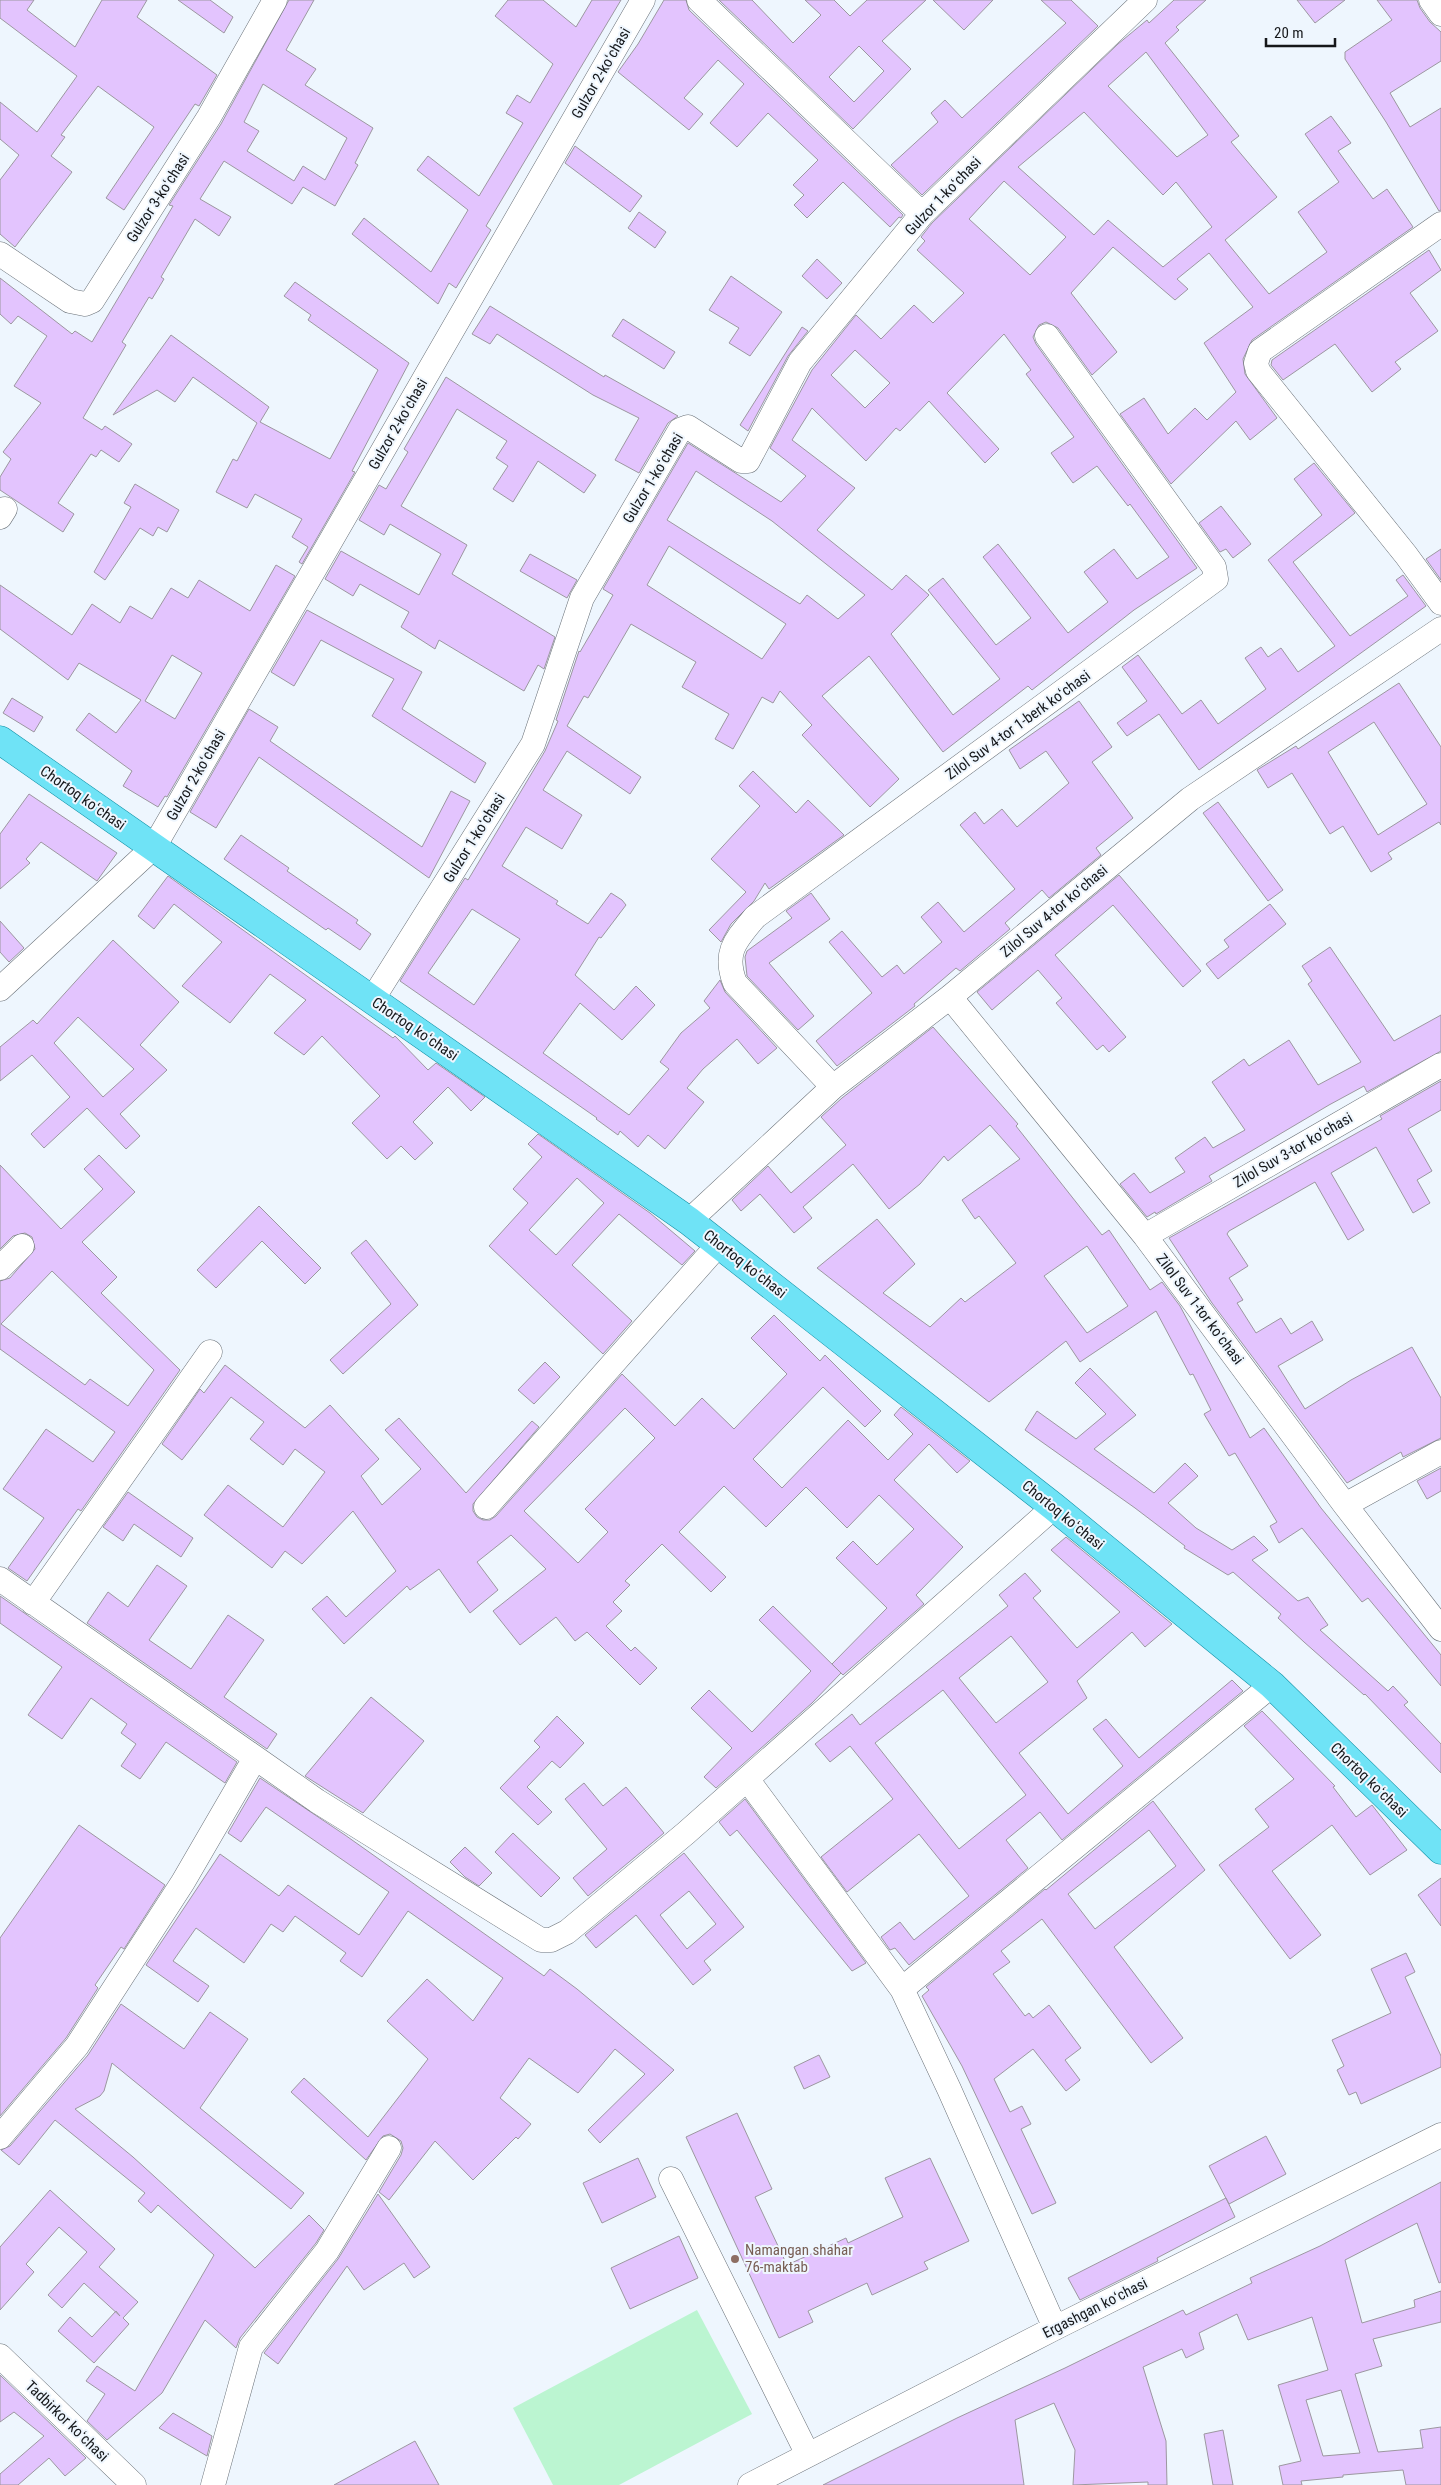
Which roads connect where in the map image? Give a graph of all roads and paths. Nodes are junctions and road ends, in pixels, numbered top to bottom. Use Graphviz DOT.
graph roads {
  1 [pos="275,0"];
  2 [pos="643,0"];
  3 [pos="699,0"];
  4 [pos="1144,0"];
  5 [pos="1431,0"];
  6 [pos="1441,14"];
  7 [pos="922,214"];
  8 [pos="1441,224"];
  9 [pos="0,254"];
  10 [pos="1047,336"];
  11 [pos="1441,603"];
  12 [pos="1441,629"];
  13 [pos="0,740"];
  14 [pos="154,847"];
  15 [pos="0,989"];
  16 [pos="950,997"];
  17 [pos="372,1000"];
  18 [pos="1441,1065"];
  19 [pos="833,1087"];
  20 [pos="689,1221"];
  21 [pos="1145,1236"];
  22 [pos="719,1244"];
  23 [pos="22,1246"];
  24 [pos="0,1268"];
  25 [pos="210,1352"];
  26 [pos="1441,1452"];
  27 [pos="1345,1505"];
  28 [pos="486,1507"];
  29 [pos="1054,1507"];
  30 [pos="0,1579"];
  31 [pos="33,1603"];
  32 [pos="1441,1629"];
  33 [pos="1272,1685"];
  34 [pos="255,1758"];
  35 [pos="747,1779"];
  36 [pos="1441,1850"];
  37 [pos="902,1989"];
  38 [pos="1441,2135"];
  39 [pos="0,2137"];
  40 [pos="389,2148"];
  41 [pos="672,2179"];
  42 [pos="1055,2328"];
  43 [pos="0,2356"];
  44 [pos="808,2455"];
  45 [pos="134,2485"];
  46 [pos="213,2485"];
  47 [pos="750,2485"];
  1 -- 9 [label="street, Gulzor 3-koʻchasi"];
  2 -- 14 [label="street, Gulzor 2-koʻchasi"];
  3 -- 7 [label="street"];
  4 -- 7 [label="street, Gulzor 1-koʻchasi"];
  5 -- 6 [label="street"];
  7 -- 17 [label="street, Gulzor 1-koʻchasi"];
  8 -- 11 [label="street"];
  10 -- 19 [label="street, Zilol Suv 4-tor 1-berk koʻchasi"];
  12 -- 16 [label="street, Zilol Suv 4-tor koʻchasi"];
  13 -- 14 [label="main road, Chortoq koʻchasi"];
  14 -- 15 [label="street, Gulzor 2-koʻchasi"];
  14 -- 17 [label="main road, Chortoq koʻchasi"];
  16 -- 19 [label="street, Zilol Suv 4-tor koʻchasi"];
  16 -- 21 [label="street, Zilol Suv 1-tor koʻchasi"];
  17 -- 20 [label="main road, Chortoq koʻchasi"];
  18 -- 21 [label="street, Zilol Suv 3-tor koʻchasi"];
  19 -- 20 [label="street, Zilol Suv 4-tor koʻchasi"];
  20 -- 22 [label="main road, Chortoq koʻchasi"];
  21 -- 27 [label="street, Zilol Suv 1-tor koʻchasi"];
  22 -- 28 [label="street"];
  22 -- 29 [label="main road, Chortoq koʻchasi"];
  23 -- 24 [label="street"];
  25 -- 31 [label="street"];
  26 -- 27 [label="street"];
  27 -- 32 [label="street, Zilol Suv 1-tor koʻchasi"];
  29 -- 33 [label="main road, Chortoq koʻchasi"];
  29 -- 35 [label="street"];
  30 -- 31 [label="street"];
  31 -- 34 [label="street"];
  33 -- 36 [label="main road, Chortoq koʻchasi"];
  33 -- 37 [label="street"];
  34 -- 35 [label="street"];
  34 -- 39 [label="street"];
  35 -- 37 [label="street"];
  37 -- 42 [label="street"];
  38 -- 42 [label="street, Ergashgan koʻchasi"];
  40 -- 46 [label="street"];
  41 -- 44 [label="street"];
  42 -- 44 [label="street, Ergashgan koʻchasi"];
  43 -- 45 [label="street, Tadbirkor koʻchasi"];
  44 -- 47 [label="street, Ergashgan koʻchasi"];
}
